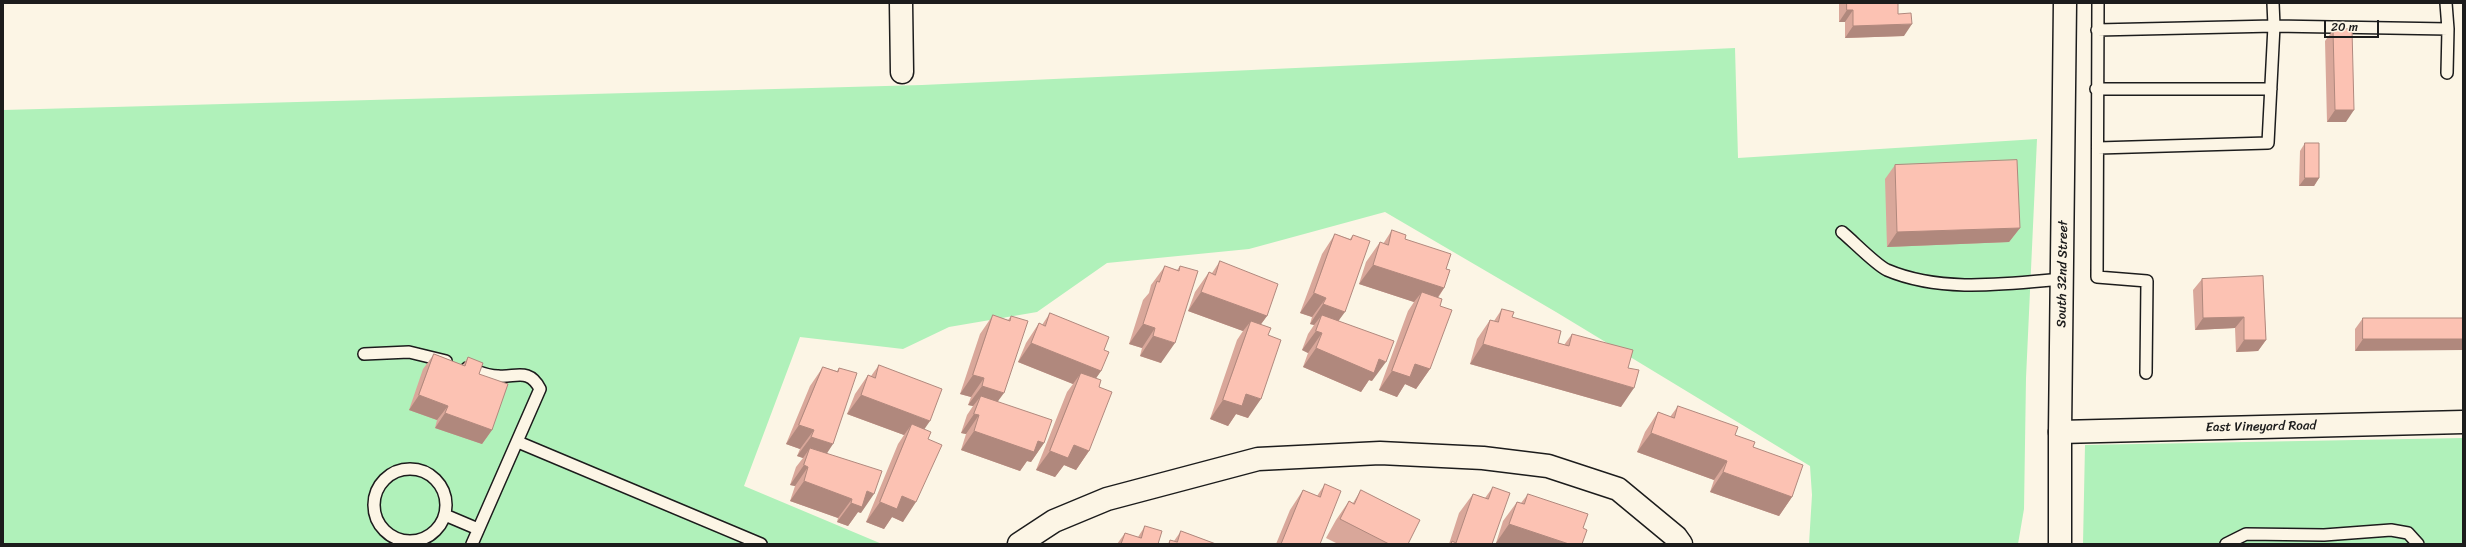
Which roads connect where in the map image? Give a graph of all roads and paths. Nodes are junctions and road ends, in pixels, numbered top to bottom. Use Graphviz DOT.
graph roads {
  1 [pos="901,3"];
  2 [pos="2065,3"];
  3 [pos="2098,3"];
  4 [pos="2273,3"];
  5 [pos="2446,3"];
  6 [pos="2274,26"];
  7 [pos="2448,29"];
  8 [pos="2097,30"];
  9 [pos="902,72"];
  10 [pos="2447,73"];
  11 [pos="2096,89"];
  12 [pos="2271,89"];
  13 [pos="2098,148"];
  14 [pos="1842,232"];
  15 [pos="2063,279"];
  16 [pos="364,354"];
  17 [pos="2146,373"];
  18 [pos="2463,422"];
  19 [pos="2060,432"];
  20 [pos="518,442"];
  21 [pos="445,515"];
  22 [pos="478,529"];
  23 [pos="472,544"];
  24 [pos="761,544"];
  25 [pos="1019,544"];
  26 [pos="1681,544"];
  27 [pos="2060,544"];
  28 [pos="2226,544"];
  29 [pos="2418,544"];
  1 -- 9 [label="street"];
  2 -- 15 [label="street, South 32nd Street"];
  3 -- 8 [label="lane"];
  4 -- 6 [label="lane"];
  5 -- 7 [label="lane"];
  6 -- 7 [label="lane"];
  6 -- 8 [label="lane"];
  6 -- 12 [label="lane"];
  7 -- 10 [label="lane"];
  8 -- 11 [label="lane"];
  11 -- 12 [label="lane"];
  11 -- 13 [label="lane"];
  12 -- 13 [label="lane"];
  13 -- 17 [label="lane"];
  14 -- 15 [label="lane"];
  15 -- 19 [label="street, South 32nd Street"];
  16 -- 20 [label="lane"];
  18 -- 19 [label="street, East Vineyard Road"];
  19 -- 27 [label="street, South 32nd Street"];
  20 -- 22 [label="lane"];
  20 -- 24 [label="lane"];
  21 -- 21 [label="lane"];
  21 -- 22 [label="lane"];
  22 -- 23 [label="lane"];
  25 -- 26 [label="street"];
  28 -- 29 [label="lane"];
}
